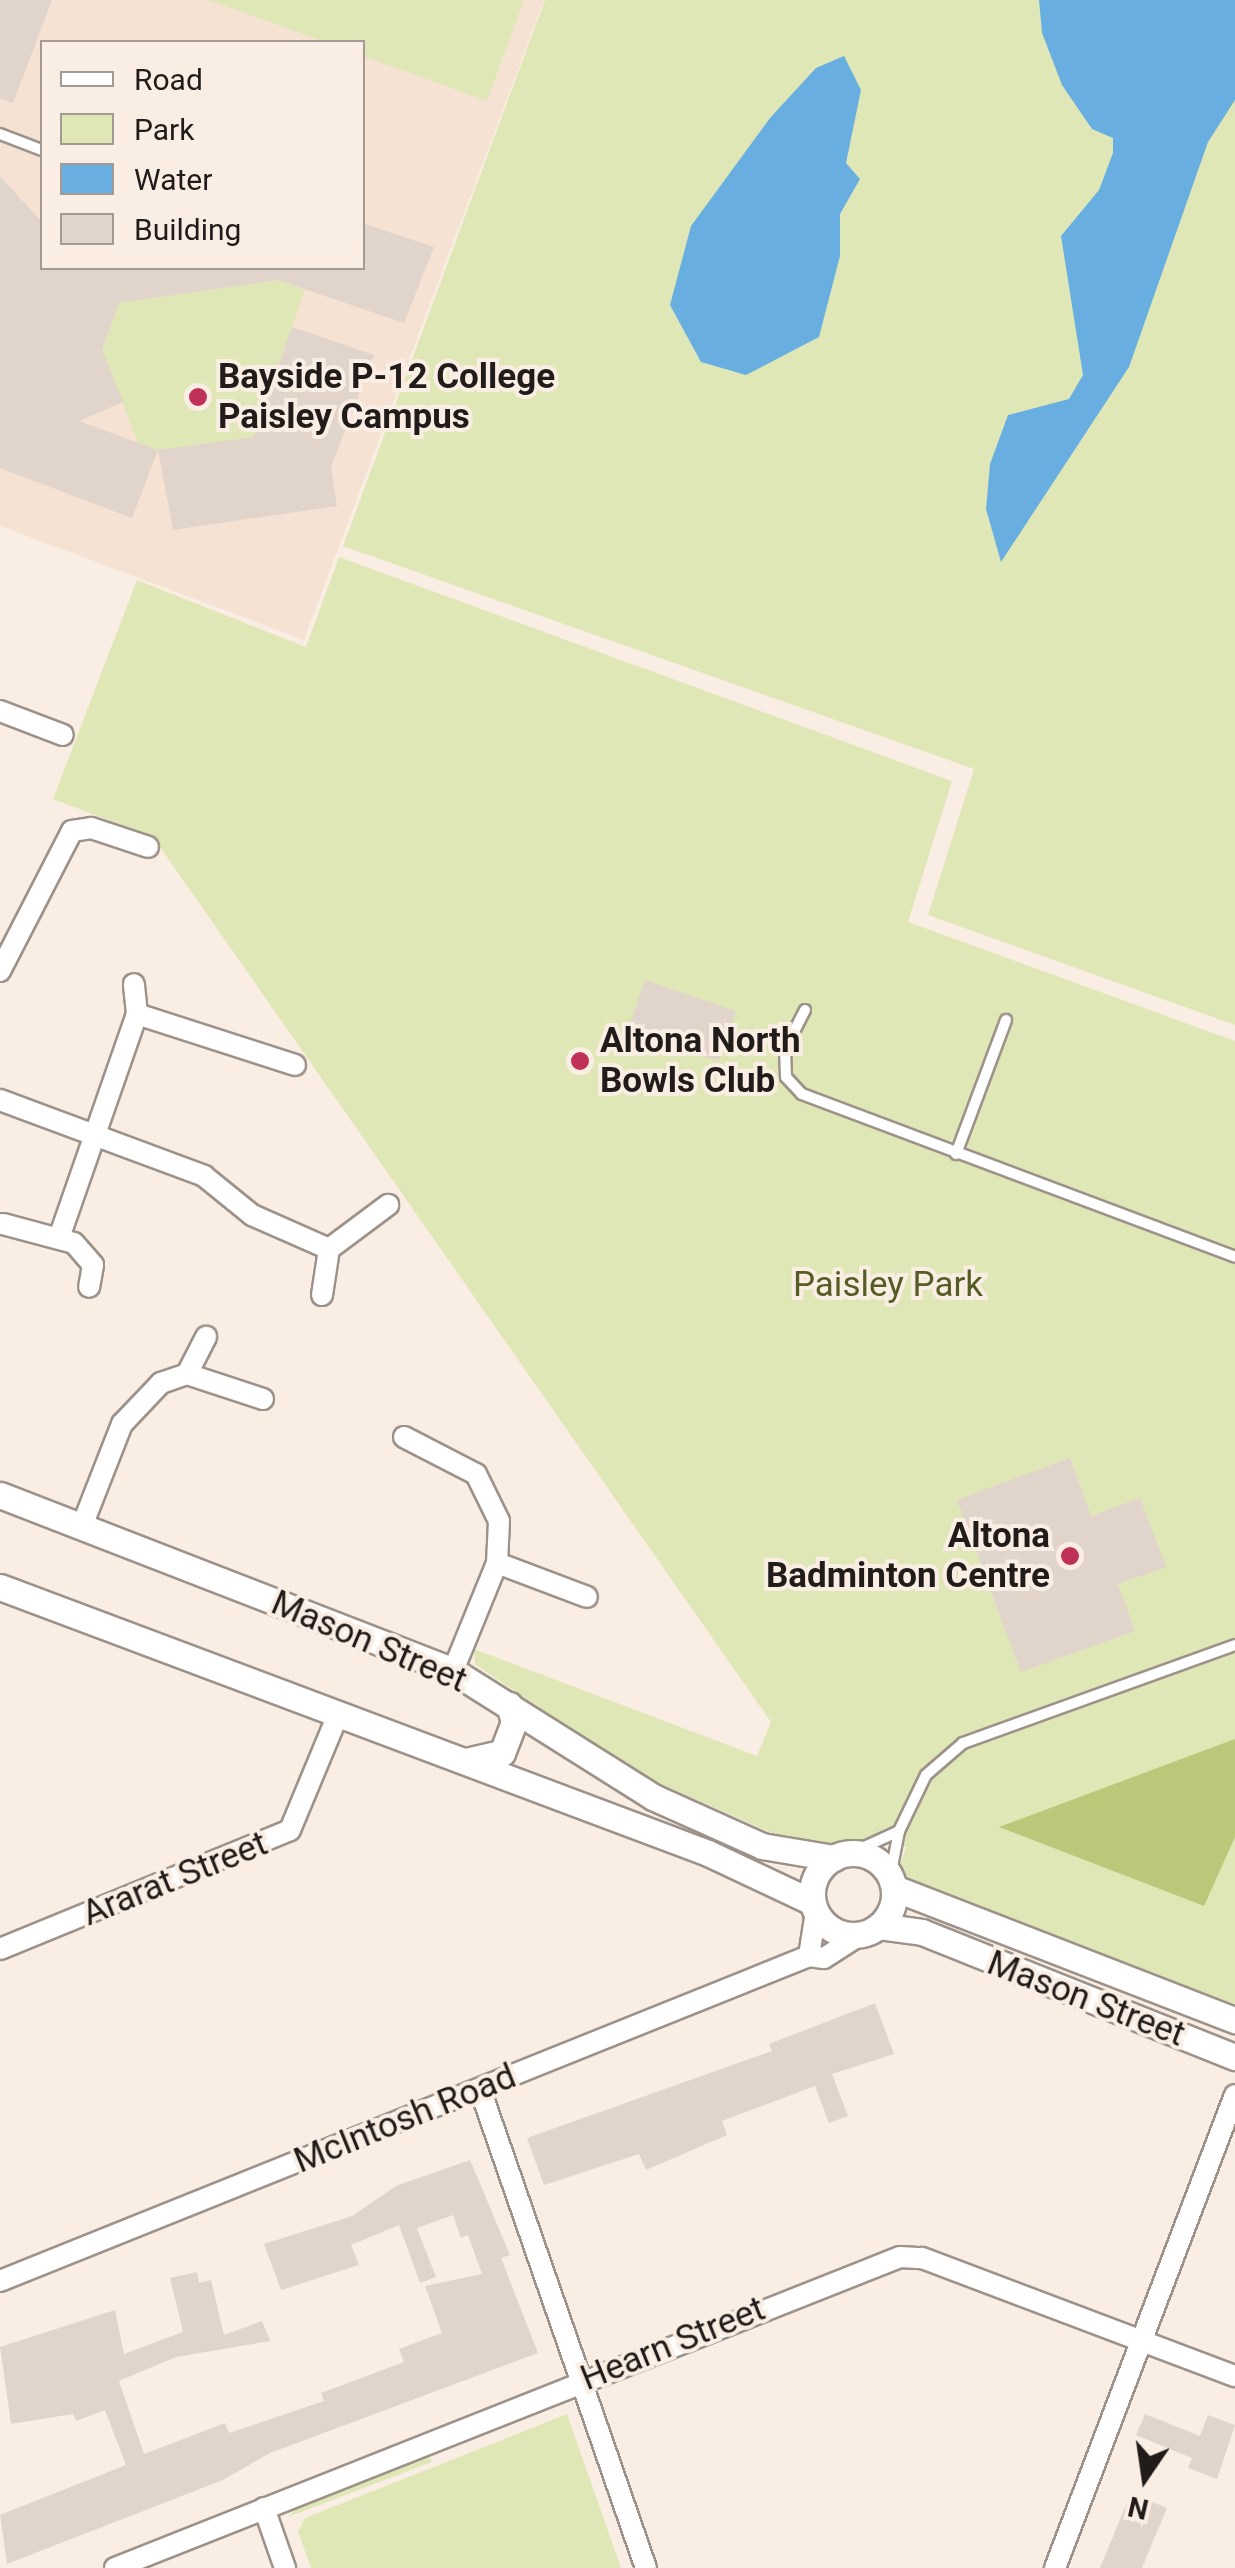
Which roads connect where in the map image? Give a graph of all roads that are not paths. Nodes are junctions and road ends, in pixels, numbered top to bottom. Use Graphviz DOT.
graph roads {
  1 [pos="0,134"];
  2 [pos="40,149"];
  3 [pos="0,711"];
  4 [pos="64,735"];
  5 [pos="148,847"];
  6 [pos="0,971"];
  7 [pos="134,984"];
  8 [pos="806,1010"];
  9 [pos="136,1014"];
  10 [pos="1006,1020"];
  11 [pos="295,1065"];
  12 [pos="0,1100"];
  13 [pos="96,1136"];
  14 [pos="956,1154"];
  15 [pos="388,1205"];
  16 [pos="4,1224"];
  17 [pos="60,1235"];
  18 [pos="330,1248"];
  19 [pos="1235,1256"];
  20 [pos="89,1287"];
  21 [pos="322,1296"];
  22 [pos="206,1337"];
  23 [pos="187,1374"];
  24 [pos="263,1399"];
  25 [pos="404,1436"];
  26 [pos="0,1495"];
  27 [pos="82,1526"];
  28 [pos="497,1563"];
  29 [pos="0,1587"];
  30 [pos="587,1597"];
  31 [pos="1235,1645"];
  32 [pos="454,1672"];
  33 [pos="509,1705"];
  34 [pos="336,1717"];
  35 [pos="461,1760"];
  36 [pos="899,1832"];
  37 [pos="842,1856"];
  38 [pos="892,1882"];
  39 [pos="814,1907"];
  40 [pos="869,1930"];
  41 [pos="0,1948"];
  42 [pos="809,1956"];
  43 [pos="1235,2020"];
  44 [pos="1235,2057"];
  45 [pos="480,2089"];
  46 [pos="1235,2095"];
  47 [pos="0,2281"];
  48 [pos="1141,2341"];
  49 [pos="1235,2376"];
  50 [pos="581,2382"];
  51 [pos="264,2508"];
  52 [pos="116,2568"];
  53 [pos="285,2568"];
  54 [pos="646,2568"];
  55 [pos="1055,2568"];
  1 -- 2 [label="lane"];
  3 -- 4 [label="street"];
  5 -- 6 [label="street"];
  7 -- 9 [label="street"];
  8 -- 14 [label="lane"];
  9 -- 11 [label="street"];
  9 -- 13 [label="street"];
  10 -- 14 [label="lane"];
  12 -- 13 [label="street"];
  13 -- 17 [label="street"];
  13 -- 18 [label="street"];
  14 -- 19 [label="lane"];
  15 -- 18 [label="street"];
  16 -- 17 [label="street"];
  17 -- 20 [label="street"];
  18 -- 21 [label="street"];
  22 -- 23 [label="street"];
  23 -- 24 [label="street"];
  23 -- 27 [label="street"];
  25 -- 28 [label="street"];
  26 -- 27 [label="street, Mason Street"];
  27 -- 32 [label="street, Mason Street"];
  28 -- 30 [label="street"];
  28 -- 32 [label="street"];
  29 -- 34 [label="street"];
  31 -- 36 [label="lane"];
  32 -- 33 [label="street, Mason Street"];
  33 -- 35 [label="street"];
  33 -- 37 [label="street, Mason Street"];
  34 -- 35 [label="street"];
  34 -- 41 [label="street, Ararat Street"];
  35 -- 39 [label="street"];
  36 -- 37 [label="lane"];
  36 -- 38 [label="lane"];
  37 -- 38 [label="street"];
  37 -- 39 [label="street"];
  38 -- 40 [label="street"];
  38 -- 43 [label="street, Mason Street"];
  39 -- 40 [label="street"];
  39 -- 42 [label="street"];
  40 -- 42 [label="street, McIntosh Road"];
  40 -- 44 [label="street, Mason Street"];
  42 -- 45 [label="street, McIntosh Road"];
  45 -- 47 [label="street, McIntosh Road"];
  45 -- 50 [label="street"];
  46 -- 48 [label="street"];
  48 -- 49 [label="street, Hearn Street"];
  48 -- 50 [label="street, Hearn Street"];
  48 -- 55 [label="street"];
  50 -- 51 [label="street, Hearn Street"];
  50 -- 54 [label="street"];
  51 -- 52 [label="street, Hearn Street"];
  51 -- 53 [label="street"];
}
